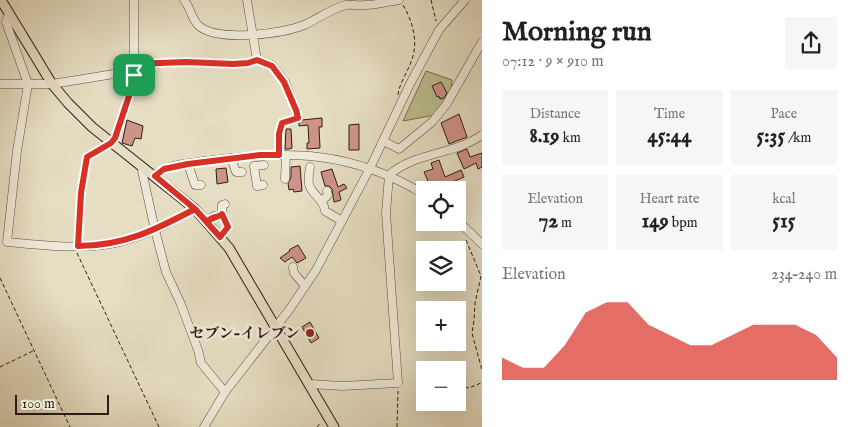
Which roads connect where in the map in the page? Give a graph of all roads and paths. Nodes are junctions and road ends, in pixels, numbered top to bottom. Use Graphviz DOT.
graph roads {
  1 [pos="0,0"];
  2 [pos="134,0"];
  3 [pos="184,0"];
  4 [pos="247,0"];
  5 [pos="399,0"];
  6 [pos="431,0"];
  7 [pos="465,0"];
  8 [pos="9,14"];
  9 [pos="439,30"];
  10 [pos="253,36"];
  11 [pos="482,42"];
  12 [pos="257,60"];
  13 [pos="134,64"];
  14 [pos="134,75"];
  15 [pos="0,84"];
  16 [pos="28,84"];
  17 [pos="52,84"];
  18 [pos="403,99"];
  19 [pos="482,135"];
  20 [pos="383,141"];
  21 [pos="111,143"];
  22 [pos="283,155"];
  23 [pos="252,156"];
  24 [pos="231,158"];
  25 [pos="188,164"];
  26 [pos="264,165"];
  27 [pos="254,166"];
  28 [pos="310,167"];
  29 [pos="144,168"];
  30 [pos="370,168"];
  31 [pos="242,172"];
  32 [pos="389,175"];
  33 [pos="155,176"];
  34 [pos="285,179"];
  35 [pos="201,185"];
  36 [pos="262,185"];
  37 [pos="416,190"];
  38 [pos="327,191"];
  39 [pos="322,201"];
  40 [pos="225,204"];
  41 [pos="195,209"];
  42 [pos="222,214"];
  43 [pos="342,221"];
  44 [pos="207,222"];
  45 [pos="466,228"];
  46 [pos="155,230"];
  47 [pos="220,237"];
  48 [pos="466,239"];
  49 [pos="3,242"];
  50 [pos="482,244"];
  51 [pos="76,246"];
  52 [pos="293,267"];
  53 [pos="0,278"];
  54 [pos="305,286"];
  55 [pos="276,327"];
  56 [pos="34,351"];
  57 [pos="0,367"];
  58 [pos="482,370"];
  59 [pos="482,381"];
  60 [pos="398,383"];
  61 [pos="310,384"];
  62 [pos="466,388"];
  63 [pos="225,392"];
  64 [pos="70,427"];
  65 [pos="159,427"];
  66 [pos="204,427"];
  67 [pos="334,427"];
  68 [pos="397,427"];
  1 -- 8 [label="main road"];
  2 -- 13 [label="street"];
  3 -- 10 [label="street"];
  4 -- 10 [label="street"];
  5 -- 10 [label="street"];
  5 -- 18 [label="path"];
  6 -- 9 [label="path"];
  7 -- 9 [label="street"];
  8 -- 16 [label="street"];
  8 -- 17 [label="main road"];
  9 -- 18 [label="street"];
  10 -- 12 [label="street"];
  11 -- 20 [label="street"];
  12 -- 13 [label="street"];
  12 -- 22 [label="street"];
  13 -- 14 [label="street"];
  14 -- 17 [label="street"];
  14 -- 21 [label="street"];
  15 -- 16 [label="street"];
  16 -- 17 [label="street"];
  16 -- 49 [label="street"];
  17 -- 21 [label="main road"];
  18 -- 20 [label="street"];
  19 -- 32 [label="street"];
  20 -- 30 [label="street"];
  21 -- 29 [label="main road"];
  21 -- 51 [label="street"];
  22 -- 23 [label="street"];
  22 -- 30 [label="street"];
  22 -- 34 [label="street"];
  23 -- 24 [label="street"];
  23 -- 27 [label="street"];
  24 -- 25 [label="street"];
  24 -- 31 [label="street"];
  25 -- 33 [label="street"];
  25 -- 35 [label="street"];
  26 -- 27 [label="street"];
  27 -- 36 [label="street"];
  28 -- 39 [label="street"];
  29 -- 33 [label="main road"];
  29 -- 46 [label="street"];
  30 -- 32 [label="street"];
  30 -- 43 [label="street"];
  32 -- 37 [label="street"];
  32 -- 60 [label="street"];
  33 -- 41 [label="main road"];
  38 -- 39 [label="street"];
  39 -- 43 [label="street"];
  40 -- 42 [label="street"];
  41 -- 44 [label="main road"];
  41 -- 46 [label="street"];
  42 -- 44 [label="street"];
  42 -- 47 [label="street"];
  43 -- 54 [label="street"];
  44 -- 47 [label="main road"];
  45 -- 50 [label="street"];
  46 -- 51 [label="street"];
  46 -- 63 [label="street"];
  47 -- 55 [label="main road"];
  48 -- 58 [label="path"];
  49 -- 51 [label="street"];
  51 -- 65 [label="path"];
  52 -- 54 [label="street"];
  53 -- 56 [label="path"];
  54 -- 55 [label="street"];
  55 -- 61 [label="main road"];
  55 -- 63 [label="street"];
  56 -- 57 [label="path"];
  56 -- 64 [label="path"];
  59 -- 62 [label="path"];
  60 -- 61 [label="street"];
  60 -- 68 [label="path"];
  61 -- 67 [label="main road"];
  63 -- 66 [label="street"];
}
